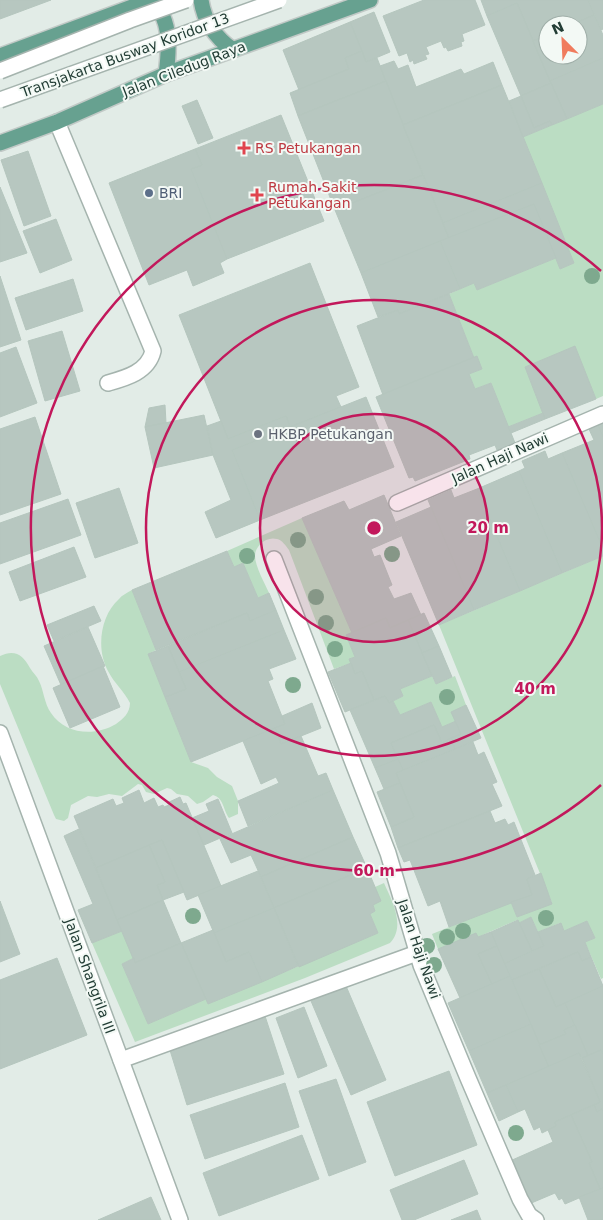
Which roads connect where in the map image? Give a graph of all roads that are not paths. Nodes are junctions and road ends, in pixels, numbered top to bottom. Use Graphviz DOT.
graph roads {
  1 [pos="186,0"];
  2 [pos="201,0"];
  3 [pos="279,0"];
  4 [pos="370,0"];
  5 [pos="148,1"];
  6 [pos="233,50"];
  7 [pos="0,56"];
  8 [pos="0,71"];
  9 [pos="166,74"];
  10 [pos="0,100"];
  11 [pos="56,122"];
  12 [pos="0,143"];
  13 [pos="108,383"];
  14 [pos="603,414"];
  15 [pos="397,503"];
  16 [pos="274,559"];
  17 [pos="0,733"];
  18 [pos="417,953"];
  19 [pos="122,1060"];
  20 [pos="180,1220"];
  21 [pos="536,1220"];
  1 -- 8 [label="street, Transjakarta Busway Koridor 13, bridge"];
  2 -- 6 [label="main road"];
  3 -- 10 [label="street, Transjakarta Busway Koridor 13, bridge"];
  4 -- 6 [label="main road, Jalan Ciledug Raya"];
  5 -- 7 [label="main road"];
  5 -- 9 [label="main road"];
  6 -- 9 [label="main road, Jalan Ciledug Raya"];
  9 -- 11 [label="main road, Jalan Ciledug Raya"];
  11 -- 12 [label="main road, Jalan Ciledug Raya"];
  11 -- 13 [label="street"];
  14 -- 15 [label="street, Jalan Haji Nawi"];
  16 -- 18 [label="street, Jalan Haji Nawi"];
  17 -- 19 [label="street, Jalan Shangrila III"];
  18 -- 19 [label="street"];
  18 -- 21 [label="street, Jalan Haji Nawi"];
  19 -- 20 [label="street, Jalan Shangrila III"];
}
